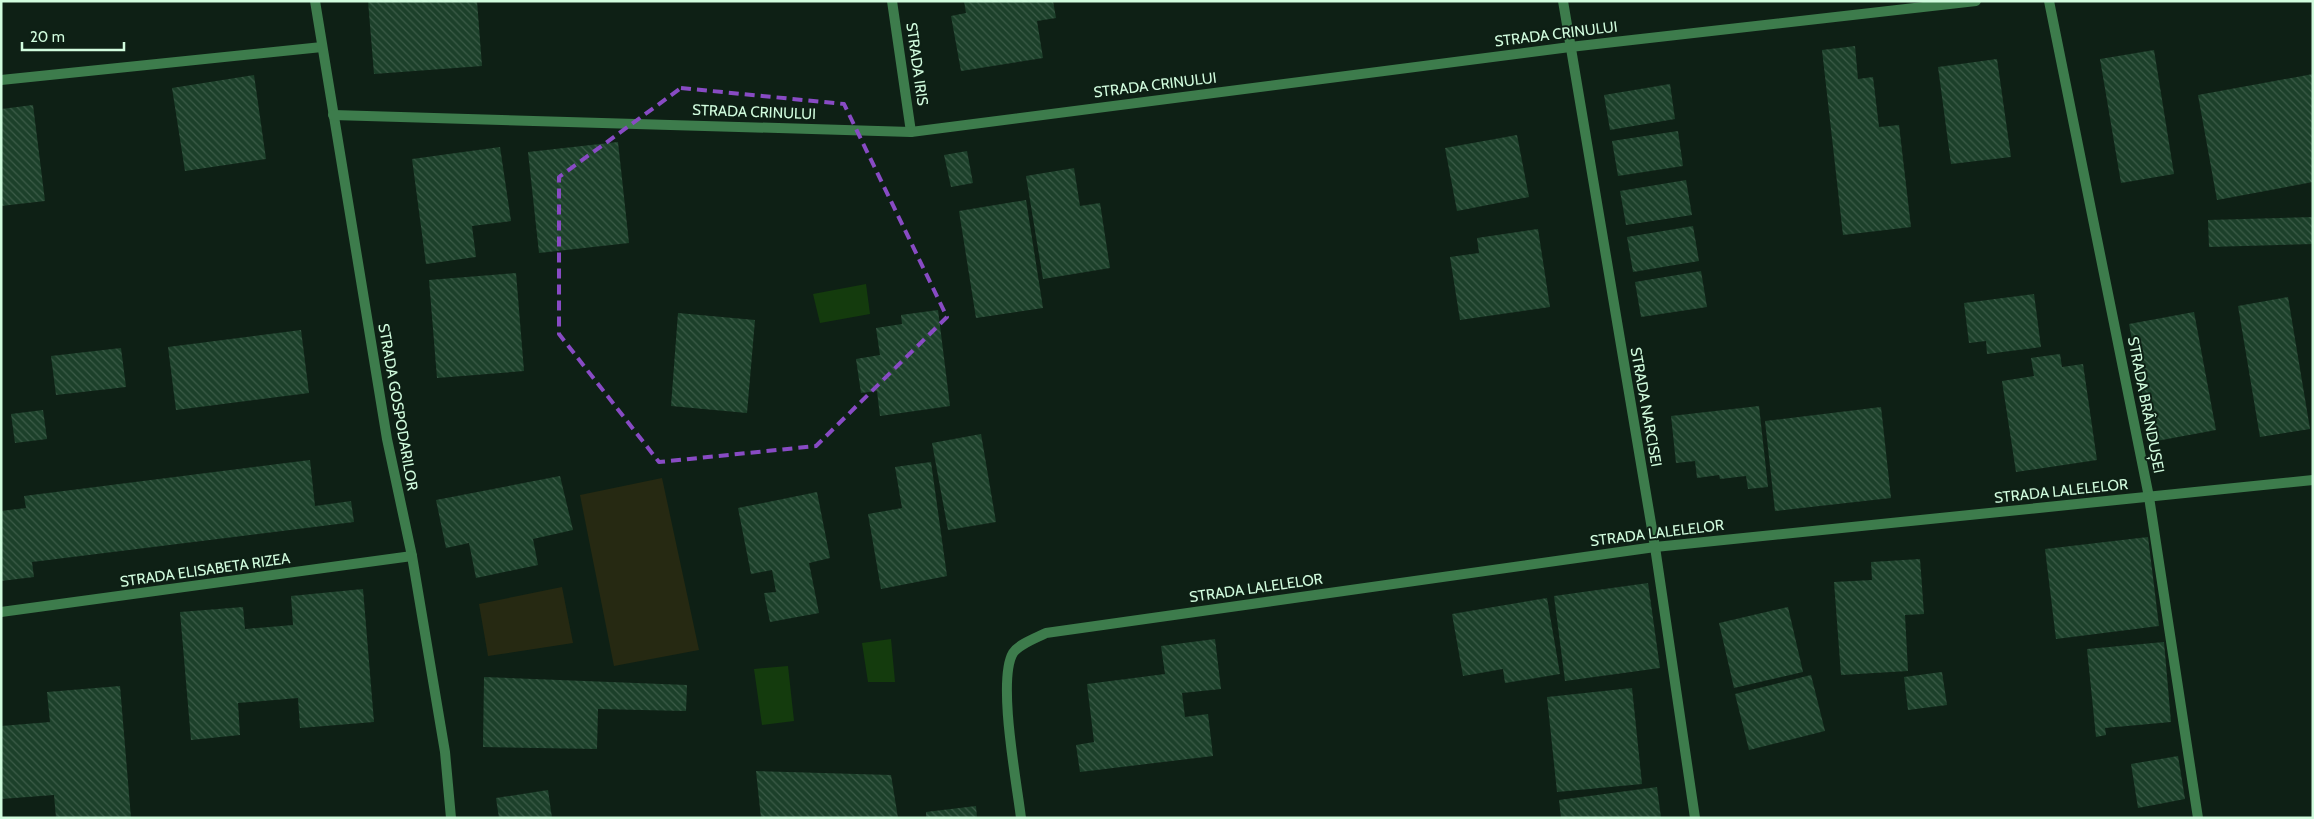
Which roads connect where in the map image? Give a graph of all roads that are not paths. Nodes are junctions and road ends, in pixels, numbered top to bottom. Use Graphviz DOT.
graph roads {
  1 [pos="315,1"];
  2 [pos="892,1"];
  3 [pos="1563,1"];
  4 [pos="1976,1"];
  5 [pos="2049,1"];
  6 [pos="322,48"];
  7 [pos="1570,48"];
  8 [pos="1,80"];
  9 [pos="333,115"];
  10 [pos="911,132"];
  11 [pos="2313,480"];
  12 [pos="2149,497"];
  13 [pos="1655,547"];
  14 [pos="412,556"];
  15 [pos="1,612"];
  16 [pos="451,818"];
  17 [pos="1021,818"];
  18 [pos="1695,818"];
  19 [pos="2198,818"];
  1 -- 6 [label="street, STRADA GOSPODARILOR"];
  2 -- 10 [label="street, STRADA IRIS"];
  3 -- 7 [label="street, STRADA NARCISEI"];
  4 -- 7 [label="street, STRADA CRINULUI"];
  5 -- 12 [label="street, STRADA BRÂNDUȘEI"];
  6 -- 8 [label="street"];
  6 -- 9 [label="street, STRADA GOSPODARILOR"];
  7 -- 10 [label="street, STRADA CRINULUI"];
  7 -- 13 [label="street, STRADA NARCISEI"];
  9 -- 10 [label="street, STRADA CRINULUI"];
  9 -- 14 [label="street, STRADA GOSPODARILOR"];
  11 -- 12 [label="street, STRADA LALELELOR"];
  12 -- 13 [label="street, STRADA LALELELOR"];
  12 -- 19 [label="street, STRADA BRÂNDUȘEI"];
  13 -- 17 [label="street, STRADA LALELELOR"];
  13 -- 18 [label="street, STRADA NARCISEI"];
  14 -- 15 [label="street, STRADA ELISABETA RIZEA"];
  14 -- 16 [label="street, STRADA GOSPODARILOR"];
}
